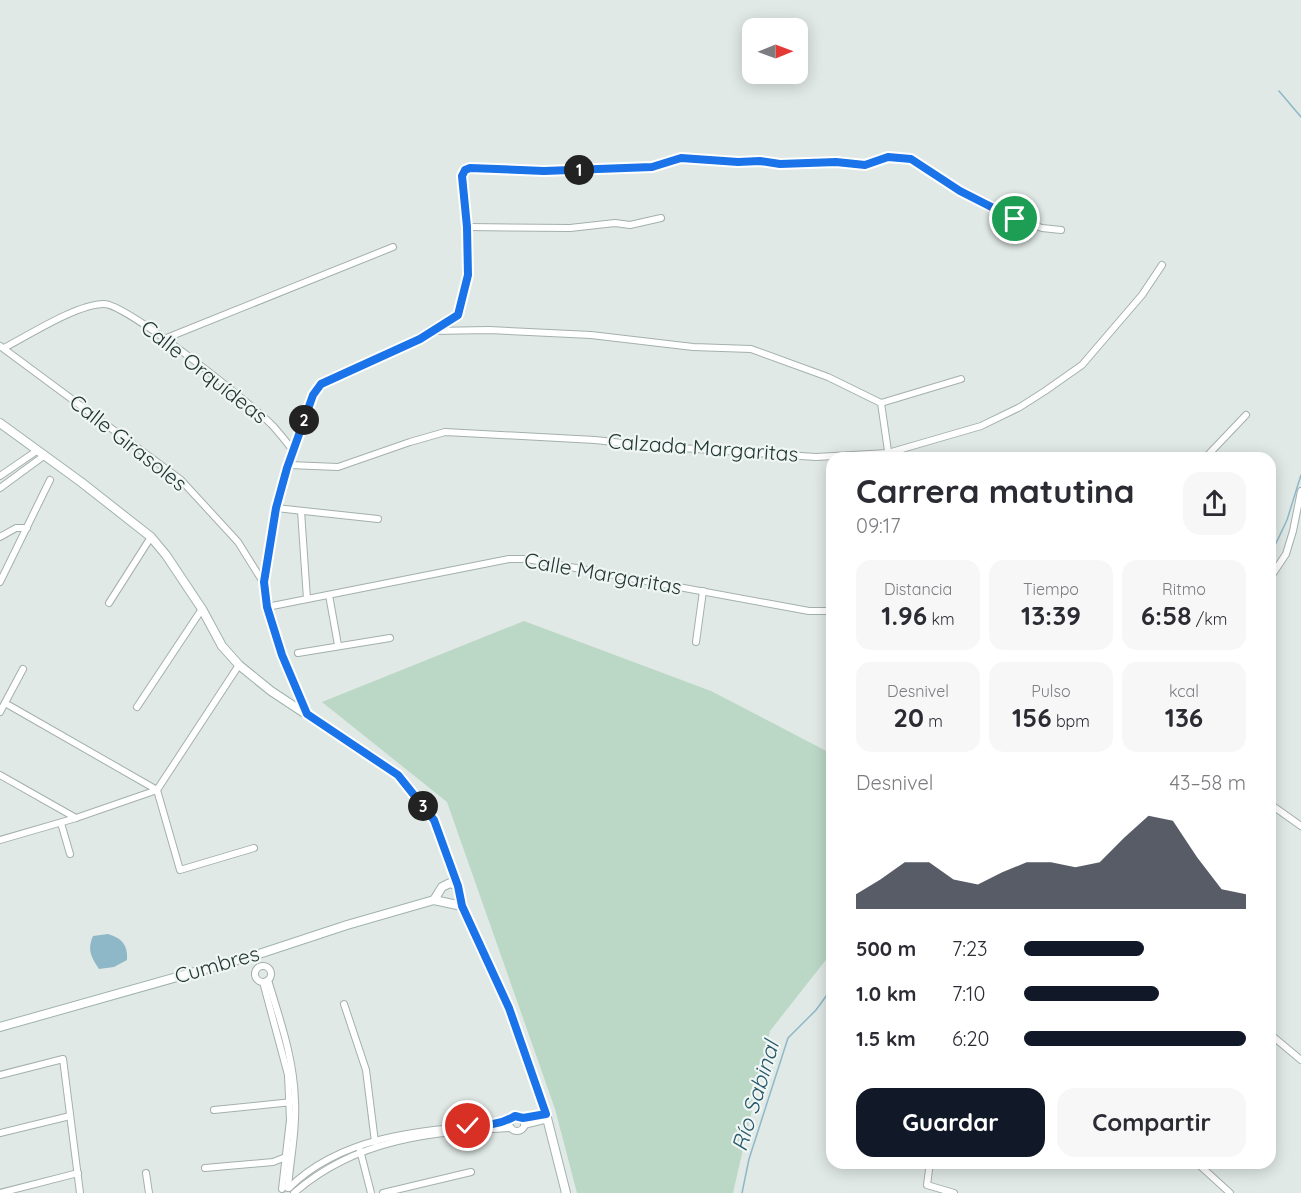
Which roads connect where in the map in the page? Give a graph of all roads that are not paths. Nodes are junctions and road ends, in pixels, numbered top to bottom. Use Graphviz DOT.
graph roads {
  1 [pos="661,218"];
  2 [pos="467,227"];
  3 [pos="1061,230"];
  4 [pos="393,247"];
  5 [pos="1162,265"];
  6 [pos="430,331"];
  7 [pos="164,339"];
  8 [pos="2,347"];
  9 [pos="961,379"];
  10 [pos="881,403"];
  11 [pos="1246,415"];
  12 [pos="0,423"];
  13 [pos="293,451"];
  14 [pos="41,452"];
  15 [pos="888,452"];
  16 [pos="898,452"];
  17 [pos="1210,452"];
  18 [pos="826,457"];
  19 [pos="289,465"];
  20 [pos="2,471"];
  21 [pos="13,478"];
  22 [pos="50,480"];
  23 [pos="0,488"];
  24 [pos="1301,491"];
  25 [pos="276,508"];
  26 [pos="301,511"];
  27 [pos="378,519"];
  28 [pos="27,528"];
  29 [pos="0,537"];
  30 [pos="151,537"];
  31 [pos="1276,569"];
  32 [pos="0,582"];
  33 [pos="264,582"];
  34 [pos="703,591"];
  35 [pos="329,595"];
  36 [pos="307,599"];
  37 [pos="109,603"];
  38 [pos="267,607"];
  39 [pos="202,609"];
  40 [pos="826,611"];
  41 [pos="390,638"];
  42 [pos="696,642"];
  43 [pos="338,645"];
  44 [pos="298,652"];
  45 [pos="239,665"];
  46 [pos="23,669"];
  47 [pos="5,703"];
  48 [pos="137,707"];
  49 [pos="0,712"];
  50 [pos="307,714"];
  51 [pos="0,775"];
  52 [pos="158,790"];
  53 [pos="1276,808"];
  54 [pos="76,818"];
  55 [pos="61,823"];
  56 [pos="1301,826"];
  57 [pos="0,840"];
  58 [pos="254,848"];
  59 [pos="70,855"];
  60 [pos="458,886"];
  61 [pos="434,900"];
  62 [pos="462,906"];
  63 [pos="259,953"];
  64 [pos="262,967"];
  65 [pos="265,981"];
  66 [pos="345,1005"];
  67 [pos="0,1027"];
  68 [pos="1276,1039"];
  69 [pos="1301,1060"];
  70 [pos="0,1076"];
  71 [pos="293,1102"];
  72 [pos="214,1110"];
  73 [pos="70,1116"];
  74 [pos="547,1117"];
  75 [pos="523,1118"];
  76 [pos="511,1124"];
  77 [pos="524,1125"];
  78 [pos="0,1133"];
  79 [pos="375,1142"];
  80 [pos="360,1149"];
  81 [pos="286,1157"];
  82 [pos="273,1162"];
  83 [pos="205,1168"];
  84 [pos="929,1169"];
  85 [pos="1203,1169"];
  86 [pos="285,1172"];
  87 [pos="471,1172"];
  88 [pos="78,1173"];
  89 [pos="146,1173"];
  90 [pos="288,1191"];
  91 [pos="1228,1192"];
  92 [pos="0,1193"];
  93 [pos="80,1193"];
  94 [pos="149,1193"];
  95 [pos="371,1193"];
  96 [pos="383,1193"];
  97 [pos="566,1193"];
  98 [pos="954,1193"];
  1 -- 2 [label="street"];
  2 -- 3 [label="street"];
  2 -- 6 [label="street"];
  4 -- 7 [label="street"];
  5 -- 16 [label="street, Calzada Margaritas"];
  6 -- 10 [label="street"];
  6 -- 13 [label="street"];
  7 -- 8 [label="street, Calle Orquídeas"];
  7 -- 13 [label="street, Calle Orquídeas"];
  8 -- 33 [label="street, Calle Girasoles"];
  9 -- 10 [label="street"];
  10 -- 15 [label="street"];
  11 -- 17 [label="street"];
  12 -- 14 [label="street"];
  13 -- 19 [label="street"];
  14 -- 20 [label="street"];
  14 -- 21 [label="street"];
  14 -- 30 [label="street"];
  18 -- 19 [label="street, Calzada Margaritas"];
  19 -- 25 [label="street"];
  20 -- 21 [label="street"];
  21 -- 23 [label="street"];
  22 -- 28 [label="street"];
  24 -- 31 [label="street"];
  25 -- 26 [label="street"];
  25 -- 33 [label="street"];
  26 -- 27 [label="street"];
  26 -- 36 [label="street"];
  28 -- 29 [label="street"];
  28 -- 32 [label="street"];
  30 -- 37 [label="street"];
  30 -- 39 [label="street"];
  33 -- 38 [label="street"];
  34 -- 35 [label="street, Calle Margaritas"];
  34 -- 40 [label="street, Calle Margaritas"];
  34 -- 42 [label="street"];
  35 -- 36 [label="street, Calle Margaritas"];
  35 -- 43 [label="street"];
  36 -- 38 [label="street, Calle Margaritas"];
  38 -- 50 [label="street"];
  39 -- 45 [label="street"];
  39 -- 48 [label="street"];
  41 -- 43 [label="street"];
  43 -- 44 [label="street"];
  45 -- 50 [label="street"];
  45 -- 52 [label="street"];
  46 -- 47 [label="street"];
  47 -- 49 [label="street"];
  47 -- 52 [label="street"];
  50 -- 60 [label="street"];
  51 -- 54 [label="street"];
  52 -- 54 [label="street"];
  52 -- 58 [label="street"];
  53 -- 56 [label="street"];
  54 -- 55 [label="street"];
  55 -- 57 [label="street"];
  55 -- 59 [label="street"];
  60 -- 61 [label="street, Cumbres"];
  60 -- 62 [label="street"];
  61 -- 62 [label="street, Cumbres"];
  61 -- 63 [label="street, Cumbres"];
  62 -- 74 [label="street"];
  63 -- 64 [label="street"];
  63 -- 67 [label="street, Cumbres"];
  64 -- 65 [label="street"];
  64 -- 65 [label="street"];
  65 -- 71 [label="street"];
  66 -- 79 [label="street"];
  68 -- 69 [label="street"];
  70 -- 73 [label="street"];
  71 -- 72 [label="street"];
  71 -- 81 [label="street"];
  71 -- 90 [label="street"];
  73 -- 78 [label="street"];
  73 -- 88 [label="street"];
  74 -- 75 [label="street"];
  74 -- 77 [label="street"];
  74 -- 97 [label="street"];
  75 -- 76 [label="street"];
  75 -- 77 [label="street"];
  76 -- 77 [label="street"];
  76 -- 79 [label="street"];
  76 -- 80 [label="street"];
  79 -- 80 [label="street"];
  80 -- 90 [label="street"];
  80 -- 95 [label="street"];
  81 -- 82 [label="street"];
  81 -- 86 [label="street"];
  82 -- 83 [label="street"];
  82 -- 86 [label="street"];
  84 -- 98 [label="street"];
  85 -- 91 [label="street"];
  86 -- 90 [label="street"];
  87 -- 96 [label="street"];
  88 -- 92 [label="street"];
  88 -- 93 [label="street"];
  89 -- 94 [label="street"];
}
